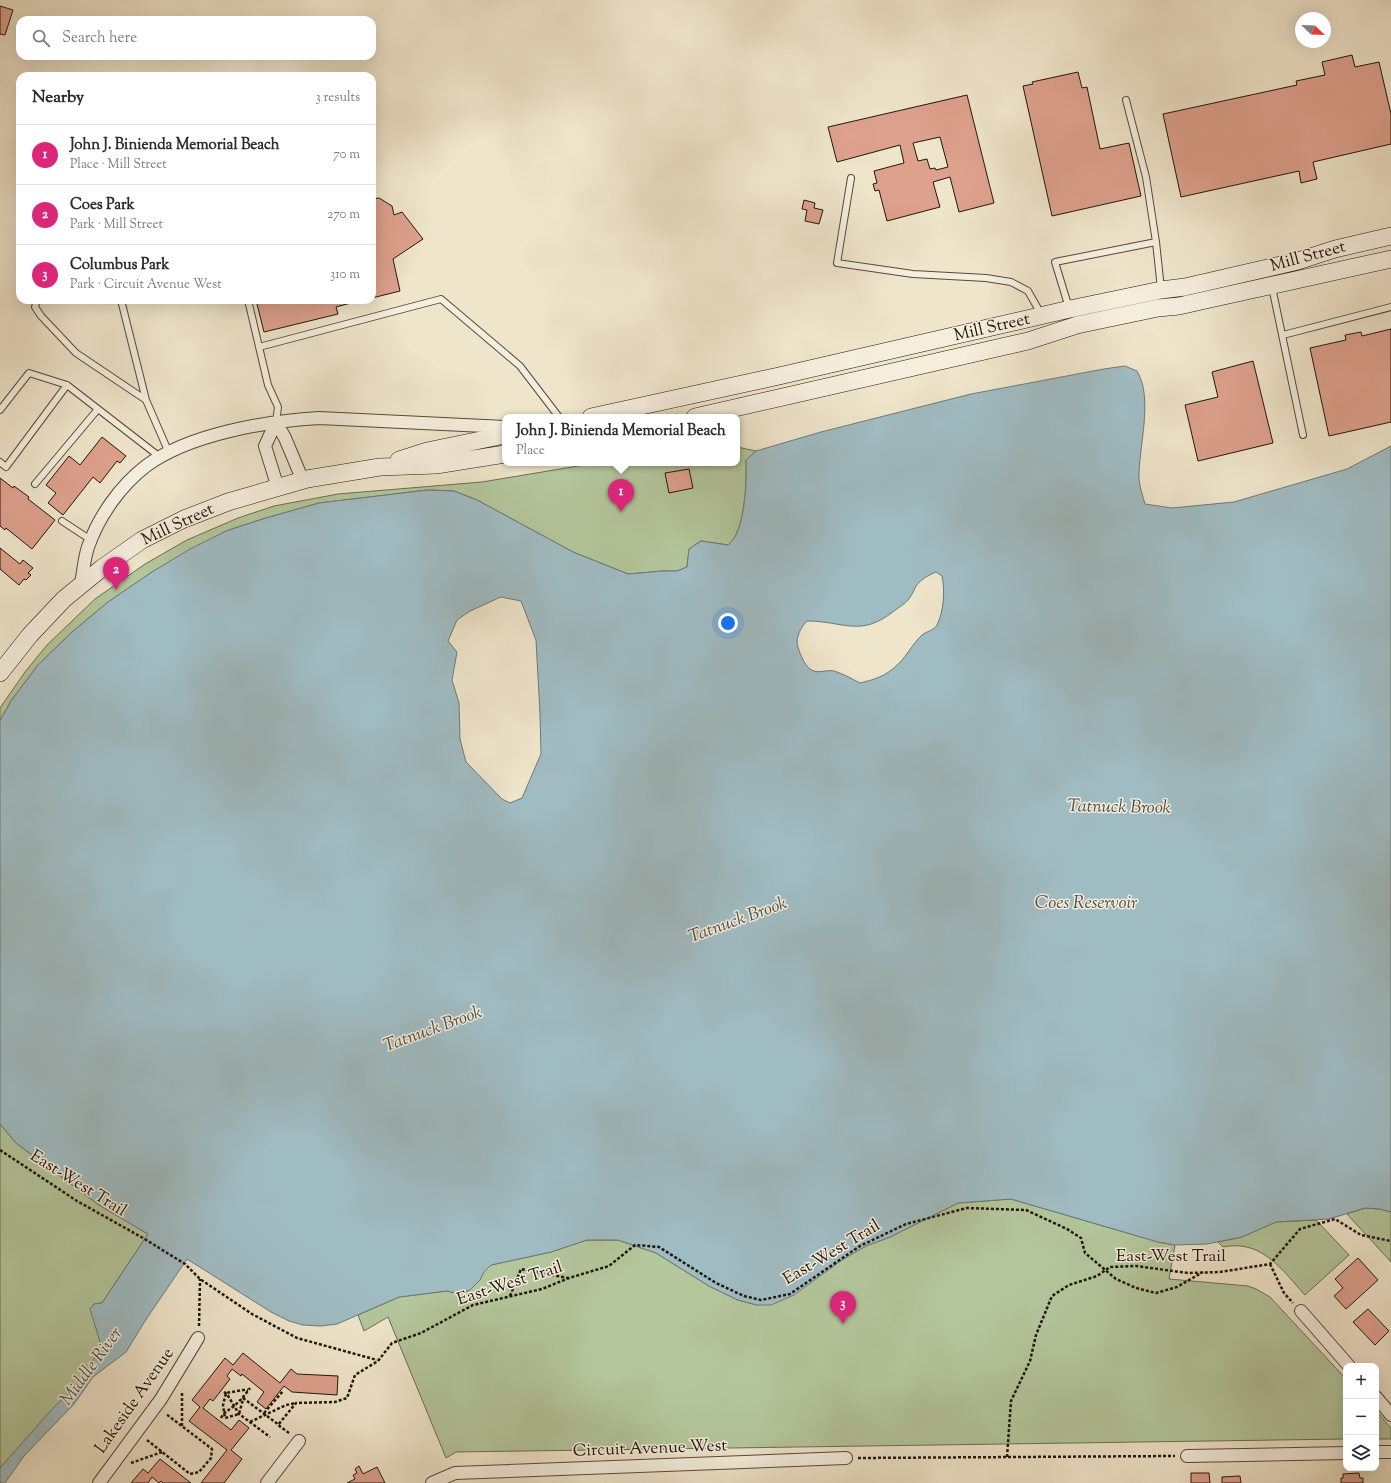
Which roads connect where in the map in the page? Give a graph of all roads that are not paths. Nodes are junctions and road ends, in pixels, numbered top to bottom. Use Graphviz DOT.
graph roads {
  1 [pos="1126,100"];
  2 [pos="851,178"];
  3 [pos="1391,236"];
  4 [pos="1156,242"];
  5 [pos="1391,259"];
  6 [pos="1272,285"];
  7 [pos="1185,287"];
  8 [pos="1161,290"];
  9 [pos="36,304"];
  10 [pos="122,304"];
  11 [pos="249,304"];
  12 [pos="1179,306"];
  13 [pos="1391,307"];
  14 [pos="1070,309"];
  15 [pos="1042,316"];
  16 [pos="1283,335"];
  17 [pos="259,347"];
  18 [pos="67,385"];
  19 [pos="146,400"];
  20 [pos="98,409"];
  21 [pos="0,410"];
  22 [pos="557,414"];
  23 [pos="605,414"];
  24 [pos="708,414"];
  25 [pos="276,422"];
  26 [pos="502,427"];
  27 [pos="1304,435"];
  28 [pos="502,436"];
  29 [pos="502,454"];
  30 [pos="164,455"];
  31 [pos="0,462"];
  32 [pos="380,467"];
  33 [pos="302,481"];
  34 [pos="35,484"];
  35 [pos="278,488"];
  36 [pos="62,521"];
  37 [pos="91,540"];
  38 [pos="81,585"];
  39 [pos="0,673"];
  40 [pos="1302,1312"];
  41 [pos="198,1338"];
  42 [pos="1346,1363"];
  43 [pos="1378,1399"];
  44 [pos="1391,1415"];
  45 [pos="298,1441"];
  46 [pos="1379,1452"];
  47 [pos="1391,1452"];
  48 [pos="1343,1453"];
  49 [pos="1187,1456"];
  50 [pos="846,1458"];
  51 [pos="99,1483"];
  52 [pos="267,1483"];
  53 [pos="432,1483"];
  1 -- 4 [label="lane"];
  2 -- 15 [label="lane"];
  3 -- 7 [label="main road, Mill Street"];
  4 -- 8 [label="lane"];
  4 -- 14 [label="lane"];
  5 -- 6 [label="main road, Mill Street"];
  6 -- 12 [label="main road, Mill Street"];
  6 -- 16 [label="lane"];
  7 -- 8 [label="main road, Mill Street"];
  7 -- 12 [label="main road"];
  8 -- 14 [label="main road, Mill Street"];
  9 -- 19 [label="lane"];
  10 -- 19 [label="lane"];
  11 -- 17 [label="lane"];
  12 -- 24 [label="main road, Mill Street"];
  13 -- 16 [label="lane"];
  14 -- 15 [label="main road, Mill Street"];
  15 -- 23 [label="main road, Mill Street"];
  16 -- 27 [label="lane"];
  17 -- 22 [label="lane"];
  17 -- 25 [label="lane"];
  18 -- 20 [label="lane"];
  18 -- 21 [label="lane"];
  18 -- 31 [label="lane"];
  19 -- 30 [label="lane"];
  20 -- 30 [label="lane"];
  20 -- 34 [label="lane"];
  25 -- 26 [label="street"];
  25 -- 30 [label="street"];
  25 -- 33 [label="street"];
  25 -- 35 [label="street"];
  28 -- 32 [label="main road, Mill Street"];
  29 -- 32 [label="main road, Mill Street"];
  30 -- 37 [label="street"];
  32 -- 33 [label="main road, Mill Street"];
  33 -- 35 [label="main road, Mill Street"];
  35 -- 38 [label="main road, Mill Street"];
  36 -- 37 [label="lane"];
  37 -- 38 [label="street"];
  38 -- 39 [label="main road, Mill Street"];
  40 -- 42 [label="street"];
  41 -- 51 [label="street, Lakeside Avenue"];
  43 -- 44 [label="street"];
  45 -- 52 [label="street"];
  46 -- 47 [label="street"];
  48 -- 49 [label="street"];
  50 -- 53 [label="street, Circuit Avenue West"];
}
